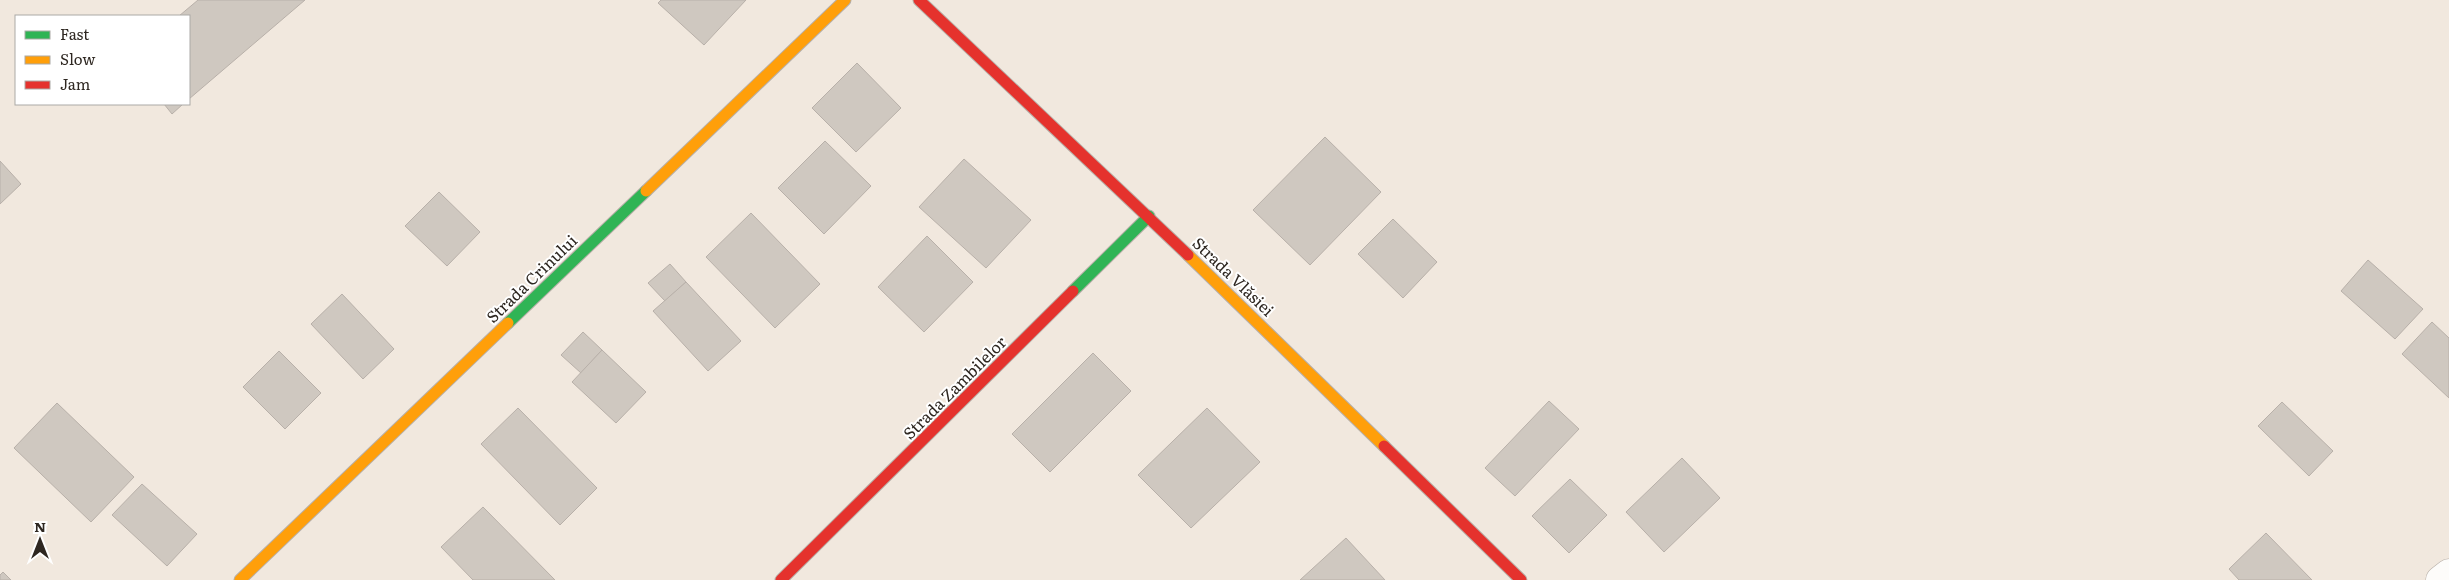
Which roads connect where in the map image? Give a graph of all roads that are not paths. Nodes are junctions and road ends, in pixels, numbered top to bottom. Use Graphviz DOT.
graph roads {
  1 [pos="845,0"];
  2 [pos="919,0"];
  3 [pos="1149,216"];
  4 [pos="2449,573"];
  5 [pos="240,580"];
  6 [pos="781,580"];
  7 [pos="1521,580"];
  8 [pos="2440,580"];
  1 -- 5 [label="street, Strada Crinului"];
  2 -- 3 [label="street, Strada Vlăsiei"];
  3 -- 6 [label="street, Strada Zambilelor"];
  3 -- 7 [label="street, Strada Vlăsiei"];
  4 -- 8 [label="street"];
}
